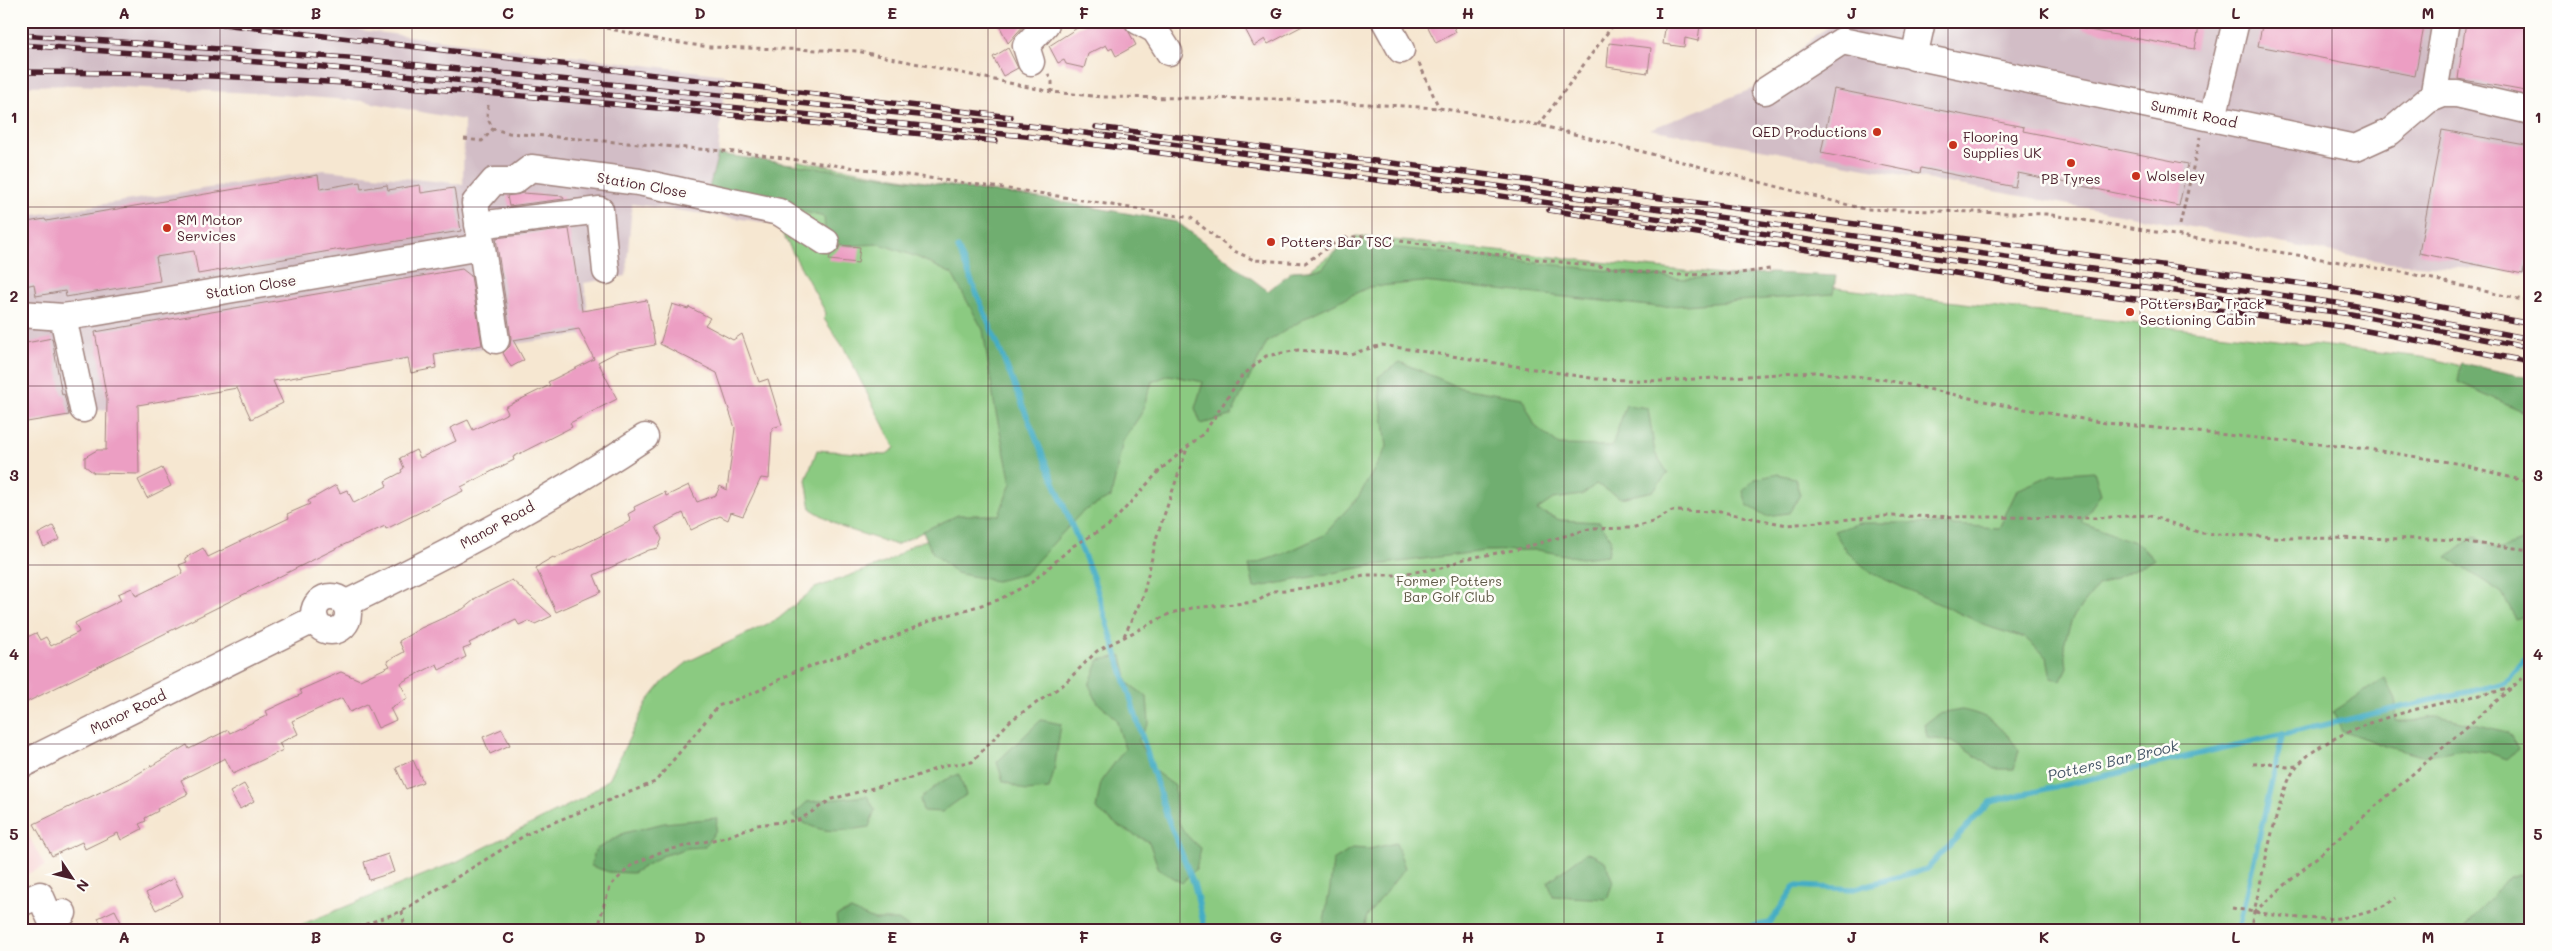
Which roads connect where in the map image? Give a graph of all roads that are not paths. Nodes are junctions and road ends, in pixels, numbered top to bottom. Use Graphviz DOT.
graph roads {
  1 [pos="1138,21"];
  2 [pos="1385,21"];
  3 [pos="1922,21"];
  4 [pos="2236,21"];
  5 [pos="2446,21"];
  6 [pos="1045,23"];
  7 [pos="1401,50"];
  8 [pos="1169,52"];
  9 [pos="1914,57"];
  10 [pos="1031,62"];
  11 [pos="1765,91"];
  12 [pos="2433,98"];
  13 [pos="2531,111"];
  14 [pos="2209,117"];
  15 [pos="479,236"];
  16 [pos="826,242"];
  17 [pos="606,271"];
  18 [pos="21,314"];
  19 [pos="64,316"];
  20 [pos="496,340"];
  21 [pos="83,409"];
  22 [pos="645,438"];
  23 [pos="21,765"];
  24 [pos="21,904"];
  25 [pos="63,913"];
  1 -- 8 [label="street"];
  2 -- 7 [label="street"];
  3 -- 9 [label="street"];
  4 -- 14 [label="street"];
  5 -- 12 [label="street"];
  6 -- 10 [label="street"];
  9 -- 11 [label="street, Summit Road"];
  9 -- 14 [label="street, Summit Road"];
  12 -- 13 [label="street, Summit Road"];
  12 -- 14 [label="street, Summit Road"];
  15 -- 16 [label="street, Station Close"];
  15 -- 17 [label="street"];
  15 -- 19 [label="street, Station Close"];
  15 -- 20 [label="street, Station Close"];
  18 -- 19 [label="street, Station Close"];
  19 -- 21 [label="street"];
  22 -- 23 [label="street, Manor Road"];
  24 -- 25 [label="street"];
}
